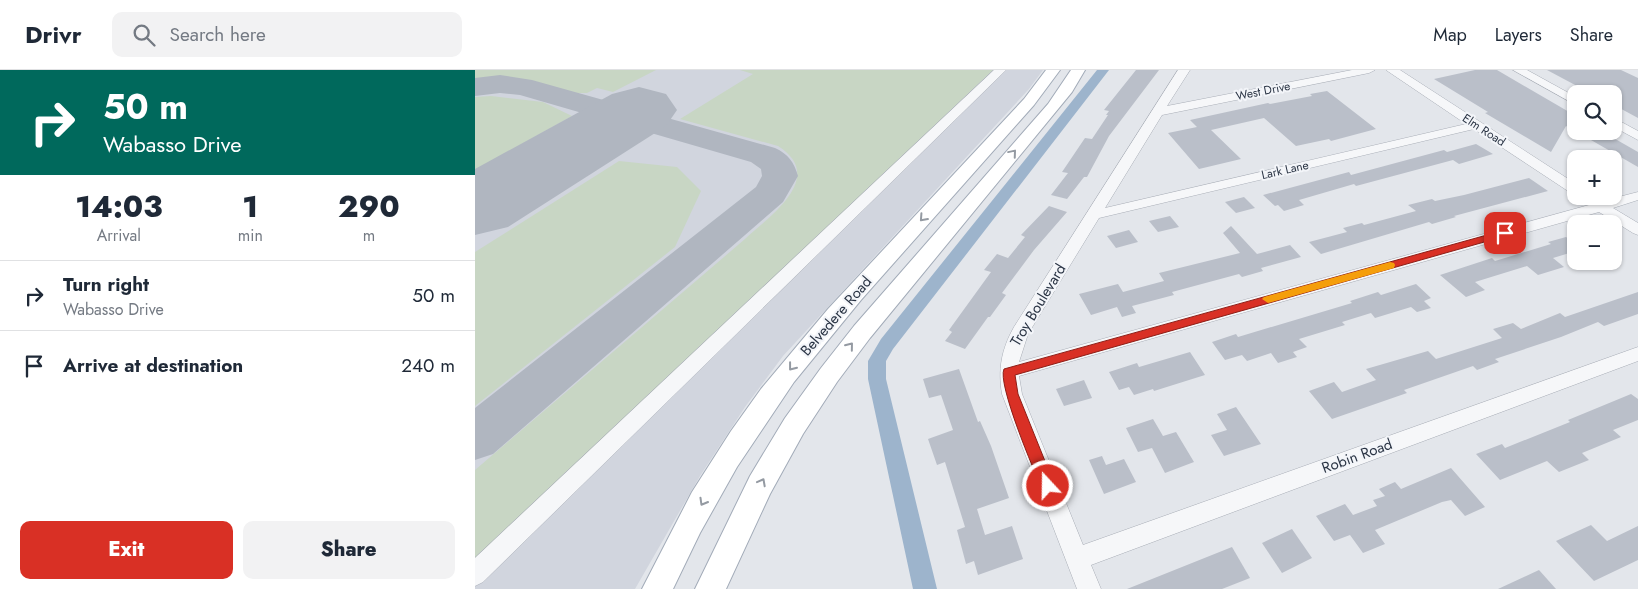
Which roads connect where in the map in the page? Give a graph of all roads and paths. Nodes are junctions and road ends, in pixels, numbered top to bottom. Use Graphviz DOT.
graph roads {
  1 [pos="1000,70"];
  2 [pos="1053,70"];
  3 [pos="1078,70"];
  4 [pos="1184,70"];
  5 [pos="1369,70"];
  6 [pos="1392,70"];
  7 [pos="1519,70"];
  8 [pos="1567,97"];
  9 [pos="1157,112"];
  10 [pos="1477,125"];
  11 [pos="1622,127"];
  12 [pos="1638,136"];
  13 [pos="955,182"];
  14 [pos="1567,184"];
  15 [pos="982,190"];
  16 [pos="1638,196"];
  17 [pos="1601,206"];
  18 [pos="1093,215"];
  19 [pos="1638,230"];
  20 [pos="1635,359"];
  21 [pos="1009,372"];
  22 [pos="1077,559"];
  23 [pos="475,574"];
  24 [pos="657,589"];
  25 [pos="710,589"];
  26 [pos="1089,589"];
  1 -- 23 [label="street"];
  2 -- 13 [label="main road, Belvedere Road"];
  15 -- 3 [label="main road, Belvedere Road, one-way"];
  4 -- 9 [label="street, Troy Boulevard"];
  5 -- 9 [label="street, West Drive"];
  6 -- 10 [label="street, Elm Road"];
  7 -- 8 [label="street"];
  9 -- 18 [label="street, Troy Boulevard"];
  10 -- 14 [label="street, Elm Road"];
  10 -- 18 [label="street, Lark Lane"];
  11 -- 12 [label="street"];
  13 -- 15 [label="main road"];
  13 -- 24 [label="main road, Belvedere Road, one-way"];
  25 -- 15 [label="main road, Belvedere Road, one-way"];
  16 -- 17 [label="street"];
  17 -- 19 [label="street"];
  17 -- 21 [label="street"];
  18 -- 21 [label="street, Troy Boulevard"];
  20 -- 22 [label="street, Robin Road"];
  21 -- 22 [label="street, Troy Boulevard"];
  22 -- 26 [label="street, Troy Boulevard"];
}
